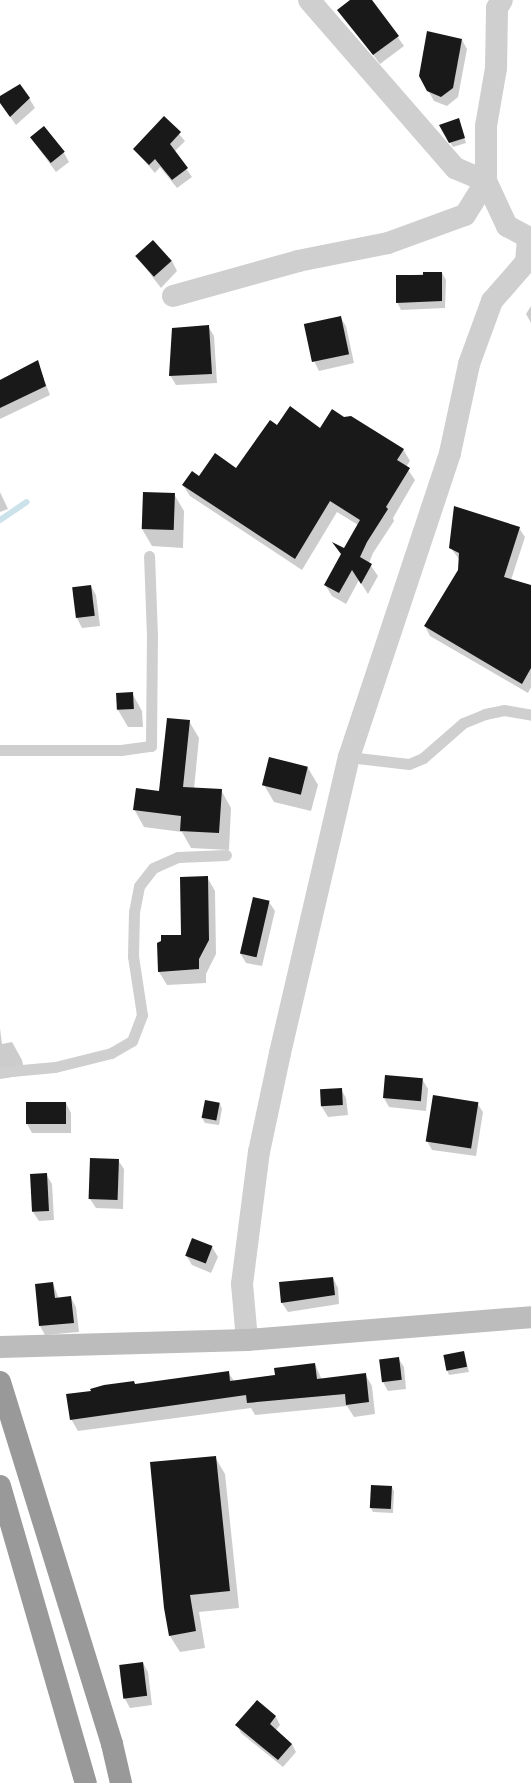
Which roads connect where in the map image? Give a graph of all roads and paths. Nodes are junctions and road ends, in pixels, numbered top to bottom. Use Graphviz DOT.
graph roads {
  1 [pos="308,0"];
  2 [pos="502,0"];
  3 [pos="486,181"];
  4 [pos="530,239"];
  5 [pos="173,296"];
  6 [pos="149,556"];
  7 [pos="531,715"];
  8 [pos="0,750"];
  9 [pos="350,757"];
  10 [pos="226,856"];
  11 [pos="0,1072"];
  12 [pos="531,1317"];
  13 [pos="247,1340"];
  14 [pos="0,1347"];
  15 [pos="0,1382"];
  16 [pos="0,1486"];
  17 [pos="86,1783"];
  18 [pos="121,1783"];
  1 -- 3 [label="street"];
  2 -- 3 [label="street"];
  3 -- 4 [label="street"];
  3 -- 5 [label="street"];
  4 -- 9 [label="street"];
  6 -- 8 [label="lane"];
  7 -- 9 [label="lane"];
  9 -- 13 [label="street"];
  10 -- 11 [label="lane"];
  12 -- 13 [label="main road"];
  13 -- 14 [label="main road"];
  15 -- 18 [label="highway"];
  16 -- 17 [label="highway"];
}
